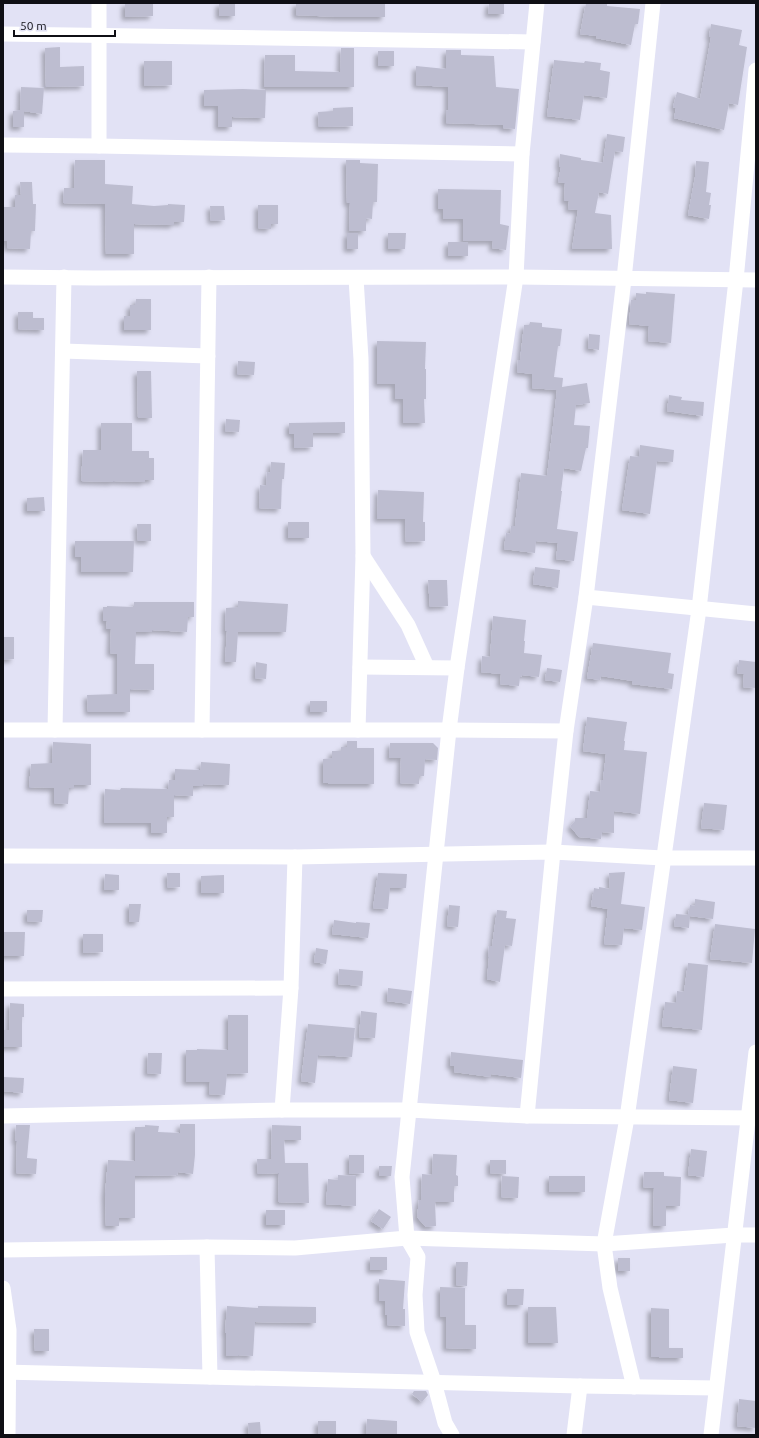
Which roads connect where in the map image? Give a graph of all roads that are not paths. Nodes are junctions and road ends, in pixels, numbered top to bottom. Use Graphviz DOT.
graph roads {
  1 [pos="99,3"];
  2 [pos="537,3"];
  3 [pos="653,3"];
  4 [pos="3,34"];
  5 [pos="100,35"];
  6 [pos="533,42"];
  7 [pos="756,70"];
  8 [pos="3,145"];
  9 [pos="99,146"];
  10 [pos="522,154"];
  11 [pos="3,277"];
  12 [pos="64,277"];
  13 [pos="209,277"];
  14 [pos="516,277"];
  15 [pos="356,278"];
  16 [pos="624,279"];
  17 [pos="736,280"];
  18 [pos="756,280"];
  19 [pos="63,351"];
  20 [pos="208,356"];
  21 [pos="363,556"];
  22 [pos="586,597"];
  23 [pos="699,609"];
  24 [pos="756,614"];
  25 [pos="360,667"];
  26 [pos="427,667"];
  27 [pos="457,668"];
  28 [pos="3,730"];
  29 [pos="55,730"];
  30 [pos="202,730"];
  31 [pos="358,730"];
  32 [pos="449,730"];
  33 [pos="566,731"];
  34 [pos="553,852"];
  35 [pos="436,854"];
  36 [pos="3,856"];
  37 [pos="295,857"];
  38 [pos="663,858"];
  39 [pos="756,858"];
  40 [pos="291,988"];
  41 [pos="3,989"];
  42 [pos="756,1052"];
  43 [pos="282,1110"];
  44 [pos="409,1110"];
  45 [pos="3,1116"];
  46 [pos="527,1116"];
  47 [pos="628,1118"];
  48 [pos="752,1118"];
  49 [pos="734,1235"];
  50 [pos="756,1235"];
  51 [pos="407,1238"];
  52 [pos="604,1244"];
  53 [pos="207,1247"];
  54 [pos="3,1250"];
  55 [pos="3,1288"];
  56 [pos="6,1372"];
  57 [pos="210,1377"];
  58 [pos="434,1382"];
  59 [pos="580,1386"];
  60 [pos="634,1387"];
  61 [pos="716,1388"];
  62 [pos="8,1435"];
  63 [pos="452,1435"];
  64 [pos="574,1435"];
  65 [pos="711,1435"];
  1 -- 5 [label="street"];
  2 -- 6 [label="street"];
  3 -- 16 [label="street"];
  4 -- 5 [label="street"];
  5 -- 6 [label="street"];
  5 -- 9 [label="street"];
  6 -- 10 [label="street"];
  7 -- 17 [label="street"];
  8 -- 9 [label="street"];
  9 -- 10 [label="street"];
  10 -- 14 [label="street"];
  11 -- 12 [label="street"];
  12 -- 13 [label="street"];
  12 -- 19 [label="street"];
  13 -- 15 [label="street"];
  13 -- 20 [label="street"];
  14 -- 15 [label="street"];
  14 -- 16 [label="street"];
  14 -- 27 [label="street"];
  15 -- 21 [label="street"];
  16 -- 17 [label="street"];
  16 -- 22 [label="street"];
  17 -- 18 [label="street"];
  17 -- 23 [label="street"];
  19 -- 20 [label="street"];
  19 -- 29 [label="street"];
  20 -- 30 [label="street"];
  21 -- 25 [label="street"];
  21 -- 26 [label="street"];
  22 -- 23 [label="street"];
  22 -- 33 [label="street"];
  23 -- 24 [label="street"];
  23 -- 38 [label="street"];
  25 -- 26 [label="street"];
  25 -- 31 [label="street"];
  26 -- 27 [label="street"];
  27 -- 32 [label="street"];
  28 -- 29 [label="street"];
  29 -- 30 [label="street"];
  30 -- 31 [label="street"];
  31 -- 32 [label="street"];
  32 -- 33 [label="street"];
  32 -- 35 [label="street"];
  33 -- 34 [label="street"];
  34 -- 35 [label="street"];
  34 -- 38 [label="street"];
  34 -- 46 [label="street"];
  35 -- 37 [label="street"];
  35 -- 44 [label="street"];
  36 -- 37 [label="street"];
  37 -- 40 [label="street"];
  38 -- 39 [label="street"];
  38 -- 47 [label="street"];
  40 -- 41 [label="street"];
  40 -- 43 [label="street"];
  42 -- 48 [label="street"];
  43 -- 44 [label="street"];
  43 -- 45 [label="street"];
  44 -- 46 [label="street"];
  44 -- 51 [label="street"];
  46 -- 47 [label="street"];
  47 -- 48 [label="street"];
  47 -- 52 [label="street"];
  48 -- 49 [label="street"];
  49 -- 50 [label="street"];
  49 -- 52 [label="street"];
  49 -- 61 [label="street"];
  51 -- 52 [label="street"];
  51 -- 53 [label="street"];
  51 -- 58 [label="street"];
  52 -- 60 [label="street"];
  53 -- 54 [label="street"];
  53 -- 57 [label="street"];
  55 -- 56 [label="street"];
  56 -- 57 [label="street"];
  56 -- 62 [label="street"];
  57 -- 58 [label="street"];
  58 -- 59 [label="street"];
  58 -- 63 [label="street"];
  59 -- 60 [label="street"];
  59 -- 64 [label="street"];
  60 -- 61 [label="street"];
  61 -- 65 [label="street"];
}
